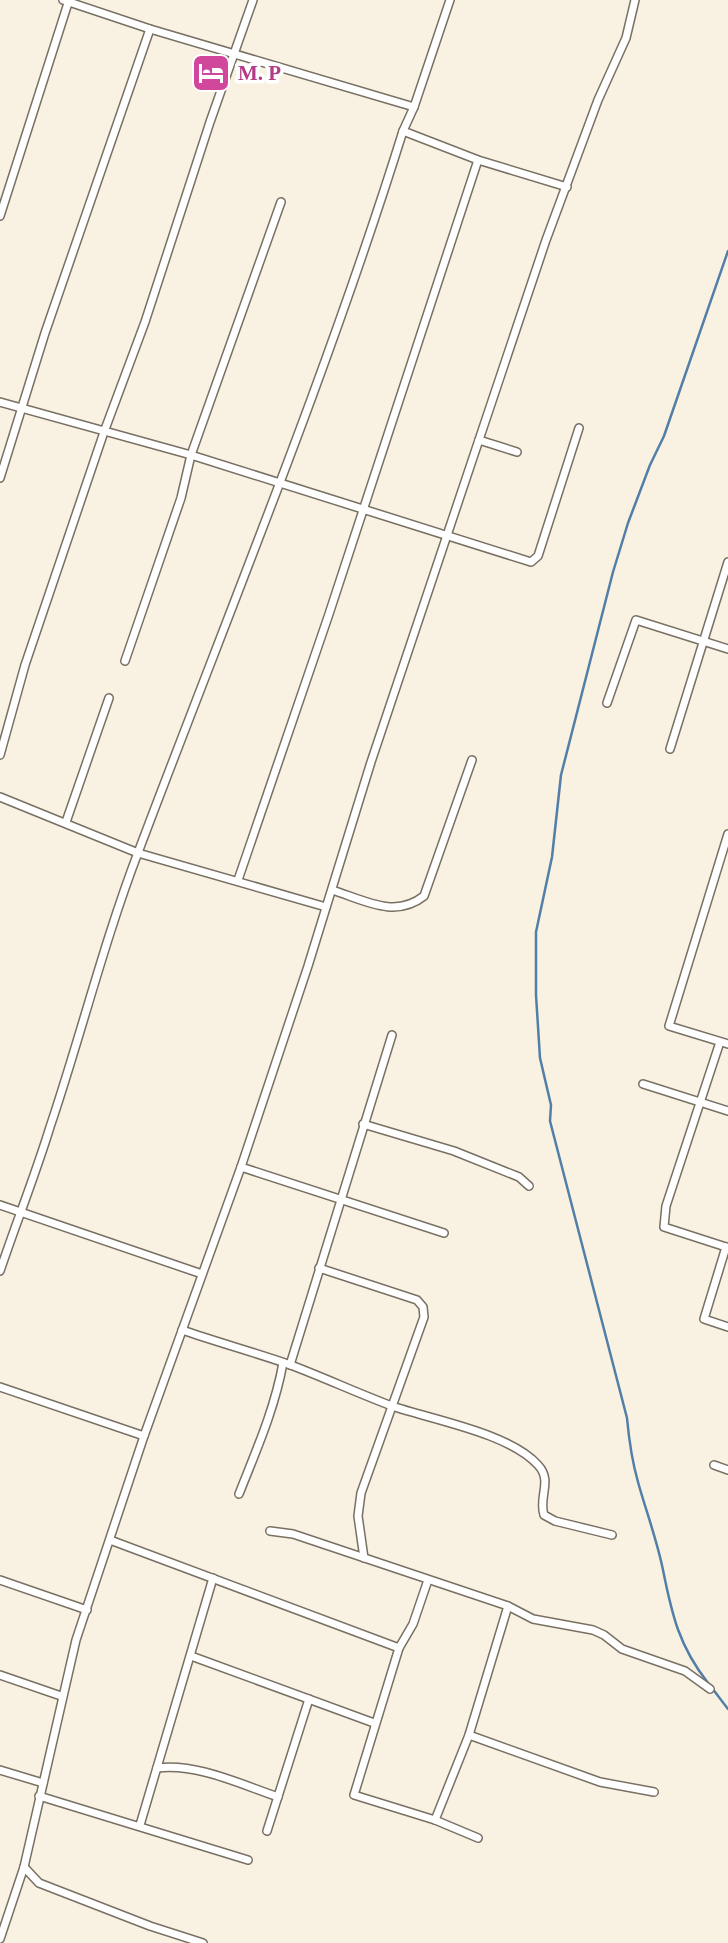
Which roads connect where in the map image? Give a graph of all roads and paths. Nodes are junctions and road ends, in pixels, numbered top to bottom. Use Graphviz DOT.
graph roads {
  1 [pos="253,0"];
  2 [pos="450,0"];
  3 [pos="635,0"];
  4 [pos="67,1"];
  5 [pos="150,29"];
  6 [pos="235,54"];
  7 [pos="414,107"];
  8 [pos="403,131"];
  9 [pos="478,160"];
  10 [pos="567,187"];
  11 [pos="281,202"];
  12 [pos="0,216"];
  13 [pos="0,402"];
  14 [pos="21,408"];
  15 [pos="579,428"];
  16 [pos="104,432"];
  17 [pos="479,440"];
  18 [pos="517,452"];
  19 [pos="191,455"];
  20 [pos="0,478"];
  21 [pos="280,484"];
  22 [pos="362,508"];
  23 [pos="448,534"];
  24 [pos="728,562"];
  25 [pos="704,641"];
  26 [pos="728,649"];
  27 [pos="125,661"];
  28 [pos="109,698"];
  29 [pos="607,704"];
  30 [pos="670,749"];
  31 [pos="0,755"];
  32 [pos="472,760"];
  33 [pos="0,797"];
  34 [pos="66,822"];
  35 [pos="728,834"];
  36 [pos="138,852"];
  37 [pos="238,880"];
  38 [pos="332,890"];
  39 [pos="326,907"];
  40 [pos="392,1035"];
  41 [pos="724,1043"];
  42 [pos="643,1084"];
  43 [pos="700,1102"];
  44 [pos="728,1111"];
  45 [pos="363,1124"];
  46 [pos="241,1167"];
  47 [pos="529,1186"];
  48 [pos="340,1199"];
  49 [pos="0,1205"];
  50 [pos="20,1211"];
  51 [pos="444,1233"];
  52 [pos="727,1247"];
  53 [pos="319,1268"];
  54 [pos="0,1271"];
  55 [pos="202,1274"];
  56 [pos="728,1326"];
  57 [pos="182,1330"];
  58 [pos="286,1364"];
  59 [pos="0,1387"];
  60 [pos="391,1405"];
  61 [pos="144,1436"];
  62 [pos="714,1465"];
  63 [pos="728,1470"];
  64 [pos="239,1494"];
  65 [pos="270,1531"];
  66 [pos="612,1535"];
  67 [pos="110,1539"];
  68 [pos="364,1558"];
  69 [pos="213,1578"];
  70 [pos="0,1580"];
  71 [pos="428,1580"];
  72 [pos="508,1606"];
  73 [pos="87,1610"];
  74 [pos="399,1648"];
  75 [pos="191,1656"];
  76 [pos="0,1675"];
  77 [pos="709,1689"];
  78 [pos="61,1696"];
  79 [pos="309,1699"];
  80 [pos="374,1723"];
  81 [pos="469,1735"];
  82 [pos="157,1768"];
  83 [pos="0,1770"];
  84 [pos="43,1783"];
  85 [pos="654,1792"];
  86 [pos="39,1796"];
  87 [pos="278,1797"];
  88 [pos="435,1820"];
  89 [pos="140,1825"];
  90 [pos="267,1831"];
  91 [pos="478,1838"];
  92 [pos="248,1860"];
  93 [pos="24,1867"];
  94 [pos="0,1936"];
  95 [pos="203,1943"];
  1 -- 6 [label="street"];
  2 -- 7 [label="street"];
  3 -- 10 [label="street"];
  4 -- 5 [label="street"];
  4 -- 12 [label="street"];
  5 -- 6 [label="street"];
  5 -- 14 [label="street"];
  6 -- 7 [label="street"];
  6 -- 16 [label="street"];
  7 -- 8 [label="street"];
  8 -- 9 [label="street"];
  8 -- 21 [label="street"];
  9 -- 10 [label="street"];
  9 -- 22 [label="street"];
  10 -- 17 [label="street"];
  11 -- 19 [label="street"];
  13 -- 14 [label="street"];
  14 -- 16 [label="street"];
  14 -- 20 [label="street"];
  15 -- 23 [label="street"];
  16 -- 19 [label="street"];
  16 -- 31 [label="street"];
  17 -- 18 [label="street"];
  17 -- 23 [label="street"];
  19 -- 21 [label="street"];
  19 -- 27 [label="street"];
  21 -- 22 [label="street"];
  21 -- 36 [label="street"];
  22 -- 23 [label="street"];
  22 -- 37 [label="street"];
  23 -- 38 [label="street"];
  24 -- 25 [label="street"];
  25 -- 26 [label="street"];
  25 -- 29 [label="street"];
  25 -- 30 [label="street"];
  28 -- 34 [label="street"];
  32 -- 38 [label="street"];
  33 -- 34 [label="street"];
  34 -- 36 [label="street"];
  35 -- 41 [label="street"];
  36 -- 37 [label="street"];
  36 -- 50 [label="street"];
  37 -- 39 [label="street"];
  38 -- 39 [label="street"];
  39 -- 46 [label="street"];
  40 -- 45 [label="street"];
  41 -- 43 [label="street"];
  42 -- 43 [label="street"];
  43 -- 44 [label="street"];
  43 -- 52 [label="street"];
  45 -- 47 [label="street"];
  45 -- 48 [label="street"];
  46 -- 48 [label="street"];
  46 -- 55 [label="street"];
  48 -- 51 [label="street"];
  48 -- 53 [label="street"];
  49 -- 50 [label="street"];
  50 -- 54 [label="street"];
  50 -- 55 [label="street"];
  52 -- 56 [label="street"];
  53 -- 58 [label="street"];
  53 -- 60 [label="street"];
  55 -- 57 [label="street"];
  57 -- 58 [label="street"];
  57 -- 61 [label="street"];
  58 -- 60 [label="street"];
  58 -- 64 [label="street"];
  59 -- 61 [label="street"];
  60 -- 66 [label="street"];
  60 -- 68 [label="street"];
  61 -- 67 [label="street"];
  62 -- 63 [label="street"];
  65 -- 68 [label="street"];
  67 -- 69 [label="street"];
  67 -- 73 [label="street"];
  68 -- 71 [label="street"];
  69 -- 74 [label="street"];
  69 -- 75 [label="street"];
  70 -- 73 [label="street"];
  71 -- 72 [label="street"];
  71 -- 74 [label="street"];
  72 -- 77 [label="street"];
  72 -- 81 [label="street"];
  73 -- 78 [label="street"];
  74 -- 80 [label="street"];
  75 -- 79 [label="street"];
  75 -- 82 [label="street"];
  76 -- 78 [label="street"];
  78 -- 84 [label="street"];
  79 -- 80 [label="street"];
  79 -- 87 [label="street"];
  80 -- 88 [label="street"];
  81 -- 85 [label="street"];
  81 -- 88 [label="street"];
  82 -- 87 [label="street"];
  82 -- 89 [label="street"];
  83 -- 84 [label="street"];
  84 -- 86 [label="street"];
  86 -- 89 [label="street"];
  86 -- 93 [label="street"];
  87 -- 90 [label="street"];
  88 -- 91 [label="street"];
  89 -- 92 [label="street"];
  93 -- 94 [label="street"];
  93 -- 95 [label="street"];
}
